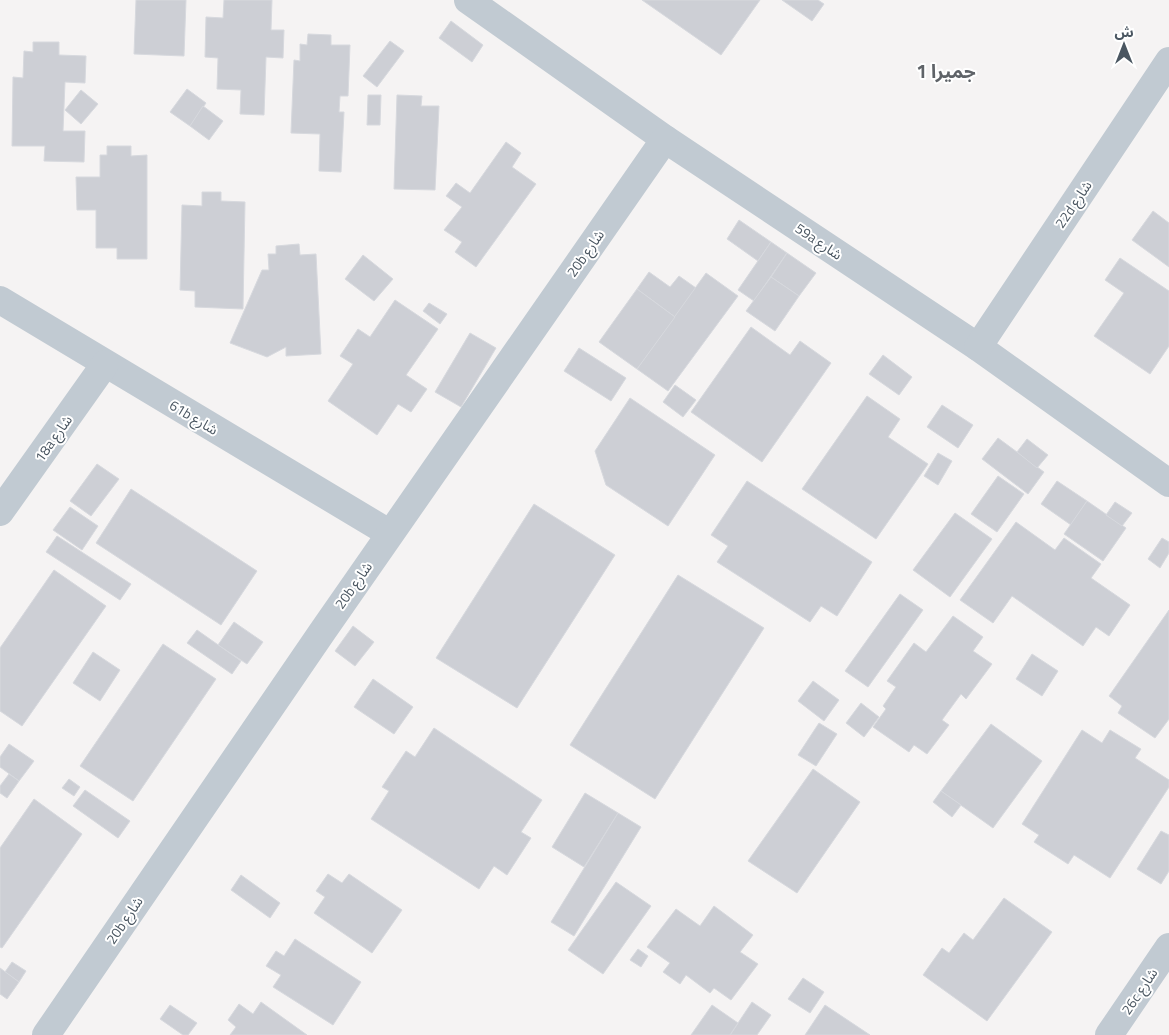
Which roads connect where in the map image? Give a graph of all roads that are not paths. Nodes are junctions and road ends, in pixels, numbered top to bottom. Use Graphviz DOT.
graph roads {
  1 [pos="468,0"];
  2 [pos="1169,61"];
  3 [pos="665,139"];
  4 [pos="0,300"];
  5 [pos="978,347"];
  6 [pos="105,364"];
  7 [pos="1169,482"];
  8 [pos="0,512"];
  9 [pos="389,534"];
  10 [pos="1169,946"];
  11 [pos="46,1035"];
  12 [pos="1109,1035"];
  1 -- 3 [label="street, 59a شارع"];
  2 -- 5 [label="street, 22d شارع"];
  3 -- 5 [label="street, 59a شارع"];
  3 -- 9 [label="street, 20b شارع"];
  4 -- 6 [label="street, 61b شارع"];
  5 -- 7 [label="street, 59a شارع"];
  6 -- 8 [label="street, 18a شارع"];
  6 -- 9 [label="street, 61b شارع"];
  9 -- 11 [label="street, 20b شارع"];
  10 -- 12 [label="street, 26c شارع"];
}
